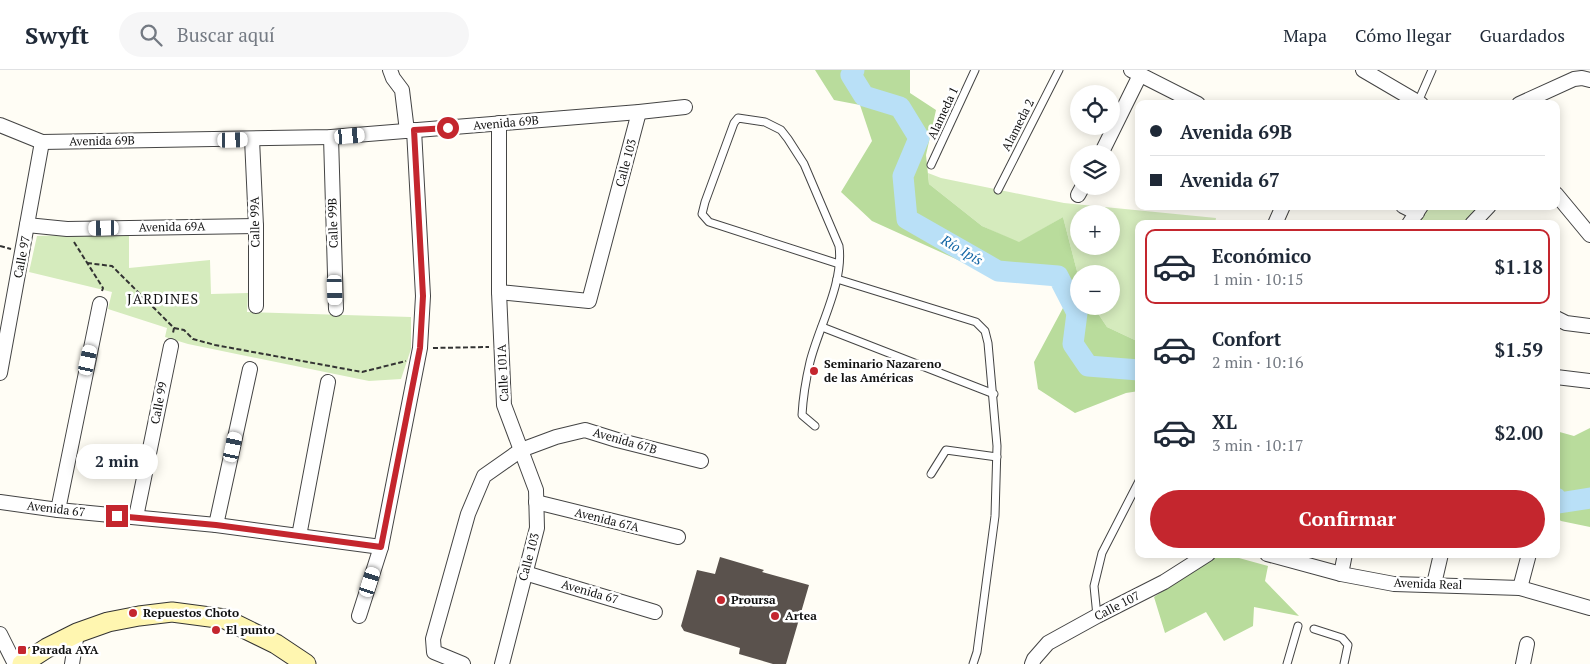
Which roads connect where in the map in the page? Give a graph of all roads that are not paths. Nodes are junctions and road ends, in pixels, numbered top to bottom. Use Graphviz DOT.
graph roads {
  1 [pos="390,70"];
  2 [pos="975,70"];
  3 [pos="1059,70"];
  4 [pos="1432,70"];
  5 [pos="1136,72"];
  6 [pos="1371,72"];
  7 [pos="1590,80"];
  8 [pos="1190,100"];
  9 [pos="1414,100"];
  10 [pos="1420,100"];
  11 [pos="1528,100"];
  12 [pos="685,107"];
  13 [pos="639,112"];
  14 [pos="499,123"];
  15 [pos="0,125"];
  16 [pos="410,131"];
  17 [pos="331,137"];
  18 [pos="252,139"];
  19 [pos="42,142"];
  20 [pos="1104,145"];
  21 [pos="931,165"];
  22 [pos="998,190"];
  23 [pos="1560,199"];
  24 [pos="1485,210"];
  25 [pos="1477,220"];
  26 [pos="28,225"];
  27 [pos="256,226"];
  28 [pos="1590,235"];
  29 [pos="839,264"];
  30 [pos="837,279"];
  31 [pos="499,292"];
  32 [pos="100,304"];
  33 [pos="256,306"];
  34 [pos="336,309"];
  35 [pos="1560,320"];
  36 [pos="822,326"];
  37 [pos="1590,326"];
  38 [pos="171,346"];
  39 [pos="250,369"];
  40 [pos="0,373"];
  41 [pos="1560,377"];
  42 [pos="1590,381"];
  43 [pos="328,382"];
  44 [pos="994,394"];
  45 [pos="815,426"];
  46 [pos="521,450"];
  47 [pos="997,456"];
  48 [pos="701,461"];
  49 [pos="931,474"];
  50 [pos="1135,490"];
  51 [pos="0,502"];
  52 [pos="536,502"];
  53 [pos="58,510"];
  54 [pos="136,517"];
  55 [pos="216,525"];
  56 [pos="299,536"];
  57 [pos="678,537"];
  58 [pos="381,547"];
  59 [pos="1202,558"];
  60 [pos="1282,558"];
  61 [pos="1344,558"];
  62 [pos="1439,558"];
  63 [pos="1528,558"];
  64 [pos="525,573"];
  65 [pos="1341,574"];
  66 [pos="1434,584"];
  67 [pos="1520,588"];
  68 [pos="1590,608"];
  69 [pos="655,612"];
  70 [pos="359,616"];
  71 [pos="1098,616"];
  72 [pos="1298,626"];
  73 [pos="1314,628"];
  74 [pos="77,633"];
  75 [pos="0,634"];
  76 [pos="1527,644"];
  77 [pos="15,664"];
  78 [pos="22,664"];
  79 [pos="72,664"];
  80 [pos="306,664"];
  81 [pos="463,664"];
  82 [pos="502,664"];
  83 [pos="973,664"];
  84 [pos="1032,664"];
  85 [pos="1287,664"];
  86 [pos="1344,664"];
  87 [pos="1523,664"];
  1 -- 16 [label="street"];
  2 -- 21 [label="lane, Alameda 1"];
  3 -- 22 [label="lane, Alameda 2"];
  4 -- 10 [label="lane"];
  5 -- 8 [label="street"];
  5 -- 20 [label="street"];
  6 -- 9 [label="street"];
  7 -- 11 [label="street"];
  12 -- 13 [label="street, Avenida 69B"];
  13 -- 14 [label="street, Avenida 69B"];
  13 -- 31 [label="street, Calle 103"];
  14 -- 16 [label="street, Avenida 69B"];
  14 -- 31 [label="street, Calle 101A"];
  15 -- 19 [label="street, Avenida 69B"];
  16 -- 17 [label="street, Avenida 69B"];
  16 -- 58 [label="street"];
  17 -- 18 [label="street, Avenida 69B"];
  17 -- 34 [label="street, Calle 99B"];
  18 -- 19 [label="street, Avenida 69B"];
  18 -- 27 [label="street, Calle 99A"];
  19 -- 26 [label="street, Calle 97"];
  23 -- 28 [label="street"];
  24 -- 25 [label="street"];
  26 -- 27 [label="street, Avenida 69A"];
  26 -- 40 [label="street, Calle 97"];
  27 -- 33 [label="street, Calle 99A"];
  29 -- 29 [label="lane"];
  29 -- 30 [label="lane"];
  30 -- 36 [label="lane"];
  30 -- 44 [label="lane"];
  31 -- 46 [label="street, Calle 101A"];
  32 -- 53 [label="street"];
  35 -- 37 [label="street"];
  36 -- 44 [label="lane"];
  36 -- 45 [label="lane"];
  38 -- 54 [label="street, Calle 99"];
  39 -- 55 [label="street"];
  41 -- 42 [label="street"];
  43 -- 56 [label="street"];
  44 -- 47 [label="lane"];
  46 -- 48 [label="street, Avenida 67B"];
  46 -- 52 [label="street, Calle 103"];
  46 -- 81 [label="street"];
  47 -- 49 [label="lane"];
  47 -- 83 [label="lane"];
  50 -- 71 [label="lane"];
  51 -- 53 [label="street, Avenida 67"];
  52 -- 57 [label="street, Avenida 67A"];
  52 -- 64 [label="street, Calle 103"];
  53 -- 54 [label="street, Avenida 67"];
  54 -- 55 [label="street, Avenida 67"];
  55 -- 56 [label="street, Avenida 67"];
  56 -- 58 [label="street, Avenida 67"];
  58 -- 70 [label="street"];
  59 -- 71 [label="street, Calle 107"];
  60 -- 65 [label="street, Avenida Real"];
  61 -- 65 [label="street"];
  62 -- 66 [label="street"];
  63 -- 67 [label="street"];
  64 -- 69 [label="street, Avenida 67"];
  64 -- 82 [label="street, Calle 103"];
  65 -- 66 [label="street, Avenida Real"];
  66 -- 67 [label="street, Avenida Real"];
  67 -- 68 [label="street, Avenida Real"];
  71 -- 84 [label="street, Calle 107"];
  72 -- 85 [label="lane"];
  73 -- 86 [label="lane"];
  74 -- 78 [label="main road"];
  74 -- 79 [label="street"];
  74 -- 80 [label="main road"];
  75 -- 77 [label="street"];
  76 -- 87 [label="street"];
}
